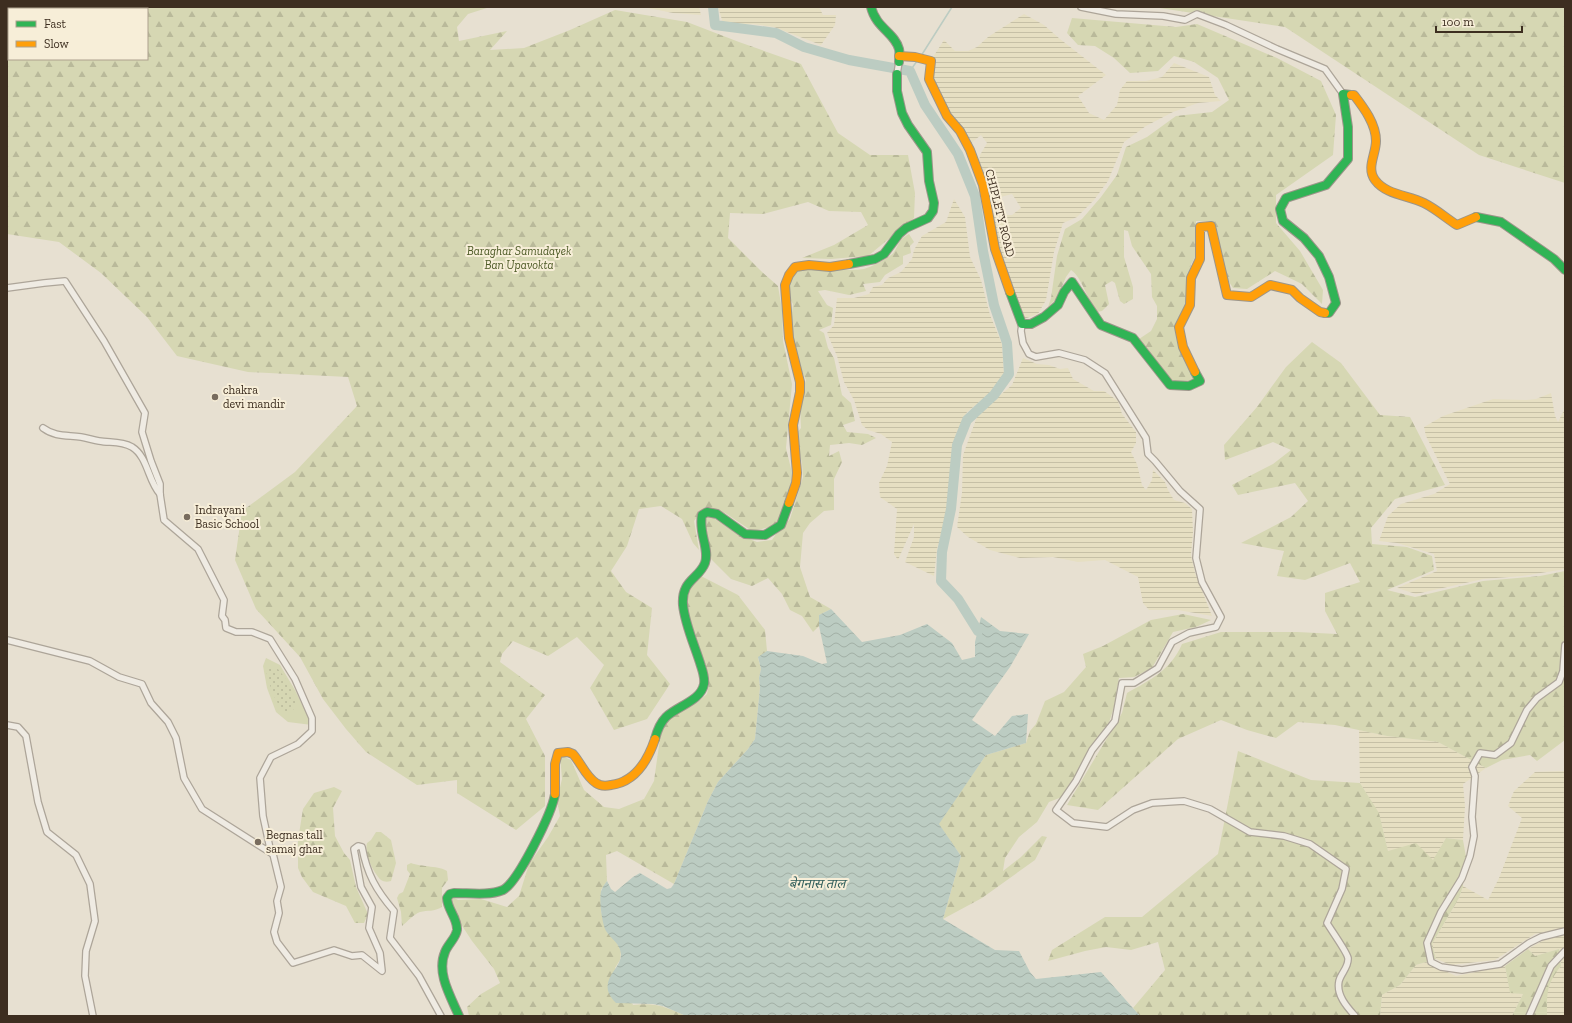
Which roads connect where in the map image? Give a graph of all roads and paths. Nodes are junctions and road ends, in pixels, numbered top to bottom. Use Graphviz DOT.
graph roads {
  1 [pos="871,7"];
  2 [pos="1081,7"];
  3 [pos="899,59"];
  4 [pos="897,74"];
  5 [pos="1342,94"];
  6 [pos="1565,270"];
  7 [pos="7,288"];
  8 [pos="1022,324"];
  9 [pos="43,428"];
  10 [pos="160,494"];
  11 [pos="7,640"];
  12 [pos="1565,646"];
  13 [pos="7,725"];
  14 [pos="271,853"];
  15 [pos="1565,931"];
  16 [pos="1565,951"];
  17 [pos="92,1016"];
  18 [pos="441,1016"];
  19 [pos="458,1016"];
  20 [pos="1355,1016"];
  21 [pos="1529,1016"];
  1 -- 3 [label="street"];
  2 -- 5 [label="street"];
  3 -- 4 [label="street"];
  3 -- 8 [label="street, CHIPLETY ROAD"];
  4 -- 19 [label="street"];
  5 -- 6 [label="street"];
  5 -- 8 [label="street"];
  7 -- 10 [label="street"];
  8 -- 20 [label="street"];
  9 -- 10 [label="street"];
  10 -- 14 [label="street"];
  11 -- 14 [label="street"];
  12 -- 15 [label="street"];
  13 -- 17 [label="street"];
  14 -- 18 [label="street"];
  16 -- 21 [label="street"];
}
